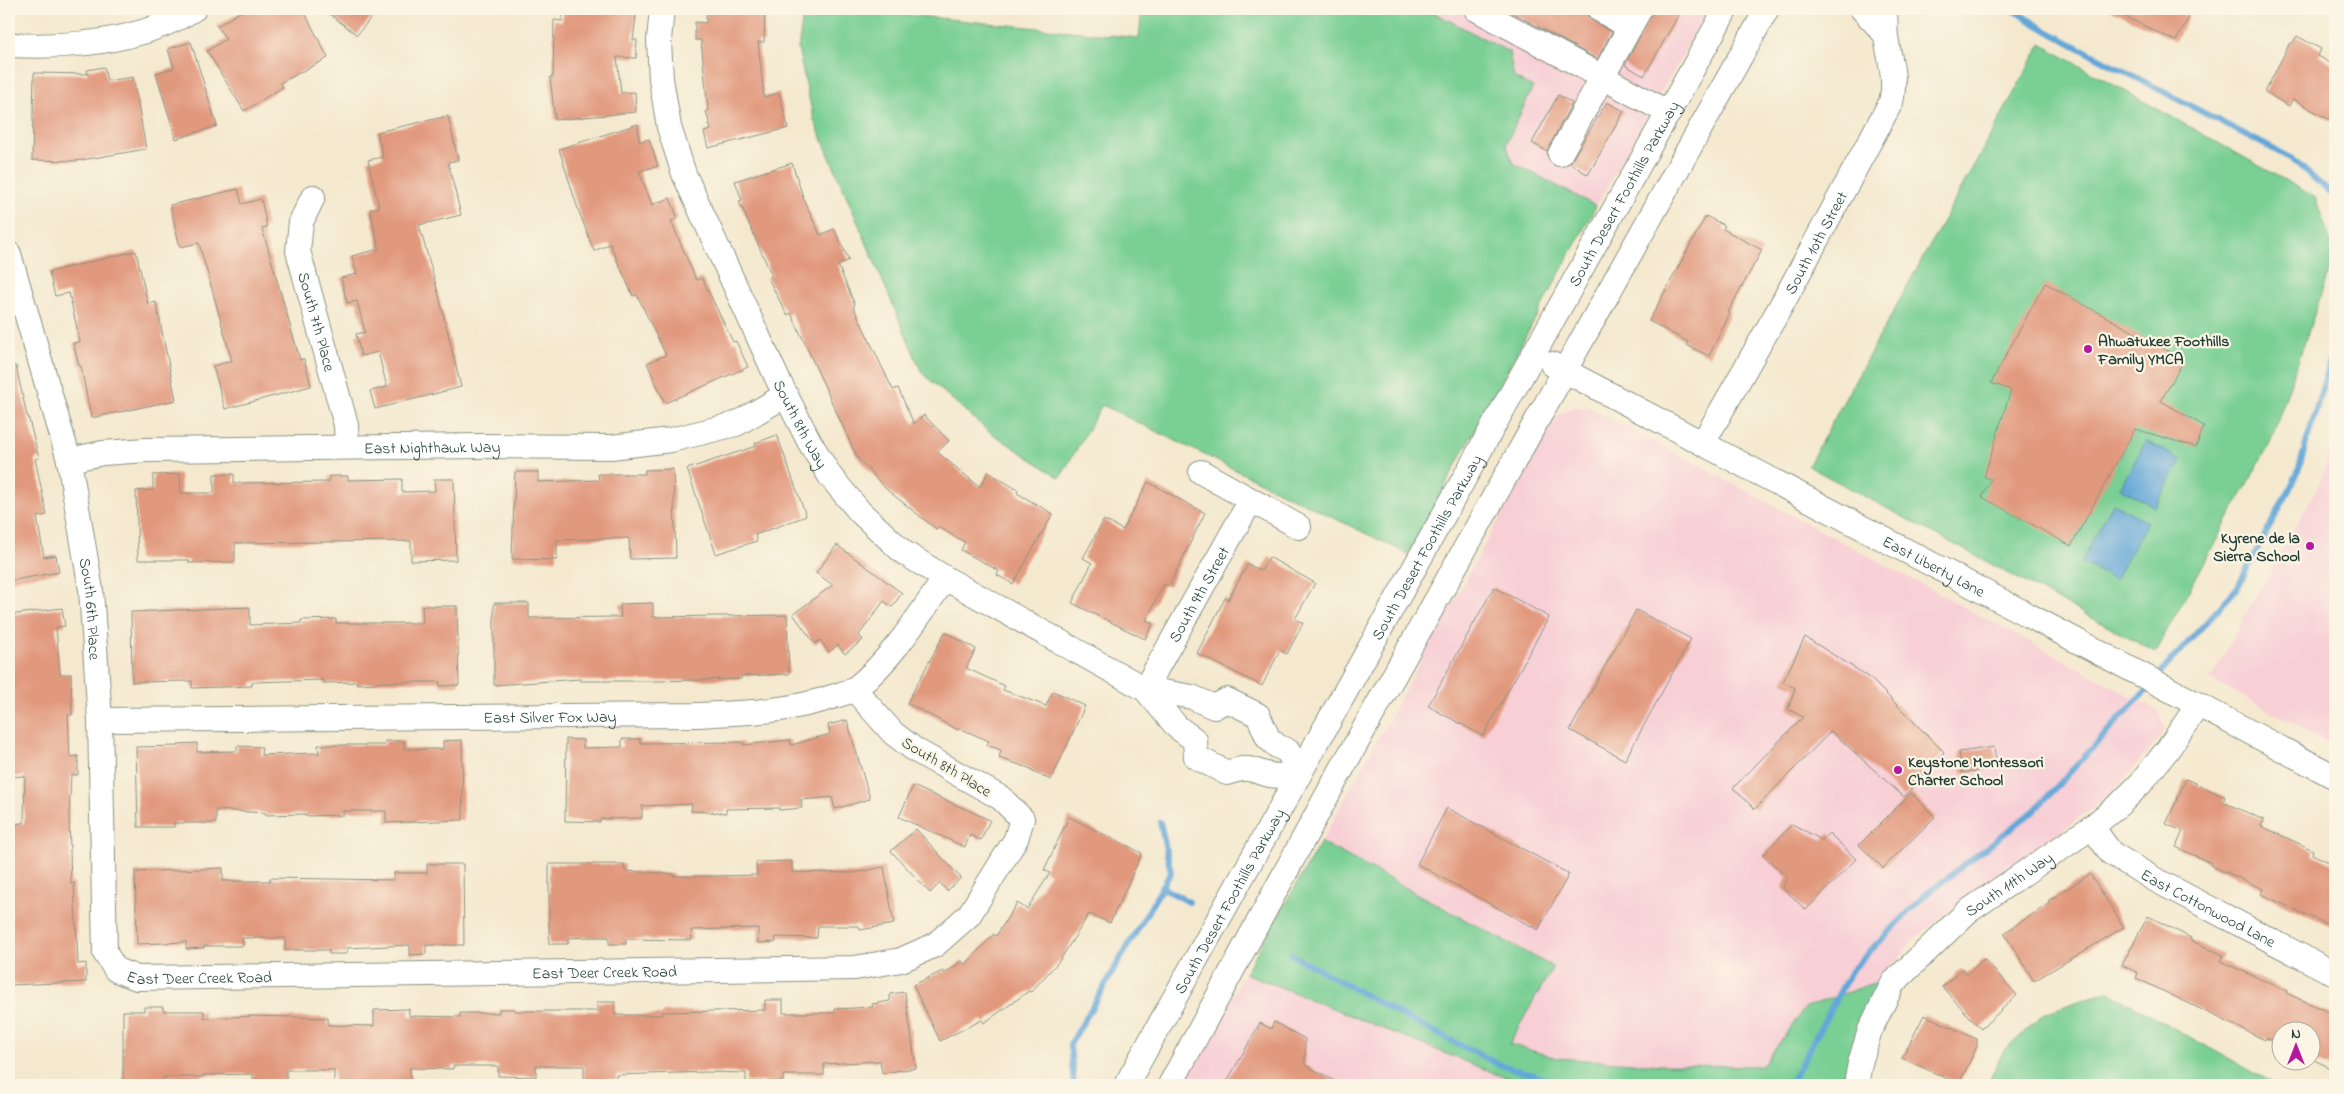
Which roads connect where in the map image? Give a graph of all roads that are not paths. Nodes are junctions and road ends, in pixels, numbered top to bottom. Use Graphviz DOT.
graph roads {
  1 [pos="194,9"];
  2 [pos="662,9"];
  3 [pos="1476,9"];
  4 [pos="1598,9"];
  5 [pos="1726,9"];
  6 [pos="1767,9"];
  7 [pos="1862,9"];
  8 [pos="1884,9"];
  9 [pos="1635,18"];
  10 [pos="1885,34"];
  11 [pos="9,45"];
  12 [pos="1603,78"];
  13 [pos="1669,113"];
  14 [pos="1560,154"];
  15 [pos="313,197"];
  16 [pos="9,254"];
  17 [pos="1534,354"];
  18 [pos="1565,371"];
  19 [pos="786,396"];
  20 [pos="1703,443"];
  21 [pos="347,447"];
  22 [pos="69,460"];
  23 [pos="1201,472"];
  24 [pos="1251,500"];
  25 [pos="1299,527"];
  26 [pos="945,578"];
  27 [pos="854,689"];
  28 [pos="1145,689"];
  29 [pos="2190,700"];
  30 [pos="1214,706"];
  31 [pos="100,720"];
  32 [pos="1264,729"];
  33 [pos="1196,740"];
  34 [pos="1241,768"];
  35 [pos="1299,775"];
  36 [pos="2335,777"];
  37 [pos="1022,819"];
  38 [pos="2092,827"];
  39 [pos="116,970"];
  40 [pos="2335,974"];
  41 [pos="1126,1085"];
  42 [pos="1170,1085"];
  43 [pos="1856,1085"];
  1 -- 11 [label="street"];
  2 -- 19 [label="street, South 8th Way"];
  3 -- 12 [label="street"];
  4 -- 9 [label="street"];
  5 -- 13 [label="street, South Desert Foothills Parkway"];
  6 -- 18 [label="street"];
  7 -- 10 [label="street"];
  8 -- 10 [label="street, South 10th Street"];
  9 -- 12 [label="street"];
  10 -- 20 [label="street, South 10th Street"];
  12 -- 13 [label="street"];
  12 -- 14 [label="street"];
  13 -- 17 [label="street, South Desert Foothills Parkway"];
  15 -- 21 [label="street, South 7th Place"];
  16 -- 22 [label="street, South 6th Place"];
  17 -- 18 [label="street, East Liberty Lane"];
  17 -- 35 [label="street, South Desert Foothills Parkway"];
  18 -- 20 [label="street, East Liberty Lane"];
  18 -- 42 [label="street"];
  19 -- 21 [label="street, East Nighthawk Way"];
  19 -- 26 [label="street, South 8th Way"];
  20 -- 29 [label="street, East Liberty Lane"];
  21 -- 22 [label="street, East Nighthawk Way"];
  22 -- 31 [label="street, South 6th Place"];
  23 -- 24 [label="street"];
  24 -- 25 [label="street"];
  24 -- 28 [label="street, South 9th Street"];
  26 -- 27 [label="street, East Silver Fox Way"];
  26 -- 28 [label="street, South 8th Way"];
  27 -- 31 [label="street, East Silver Fox Way"];
  27 -- 37 [label="street, South 8th Place"];
  28 -- 30 [label="street, South 8th Way"];
  28 -- 33 [label="street, South 8th Way"];
  29 -- 36 [label="street, East Liberty Lane"];
  29 -- 38 [label="street, South 11th Way"];
  30 -- 32 [label="street, South 8th Way"];
  30 -- 33 [label="street"];
  31 -- 39 [label="street, South 6th Place"];
  32 -- 34 [label="street"];
  32 -- 35 [label="street, South 8th Way"];
  33 -- 34 [label="street"];
  34 -- 35 [label="street"];
  35 -- 41 [label="street, South Desert Foothills Parkway"];
  37 -- 39 [label="street, East Deer Creek Road"];
  38 -- 40 [label="street, East Cottonwood Lane"];
  38 -- 43 [label="street, South 11th Way"];
}
